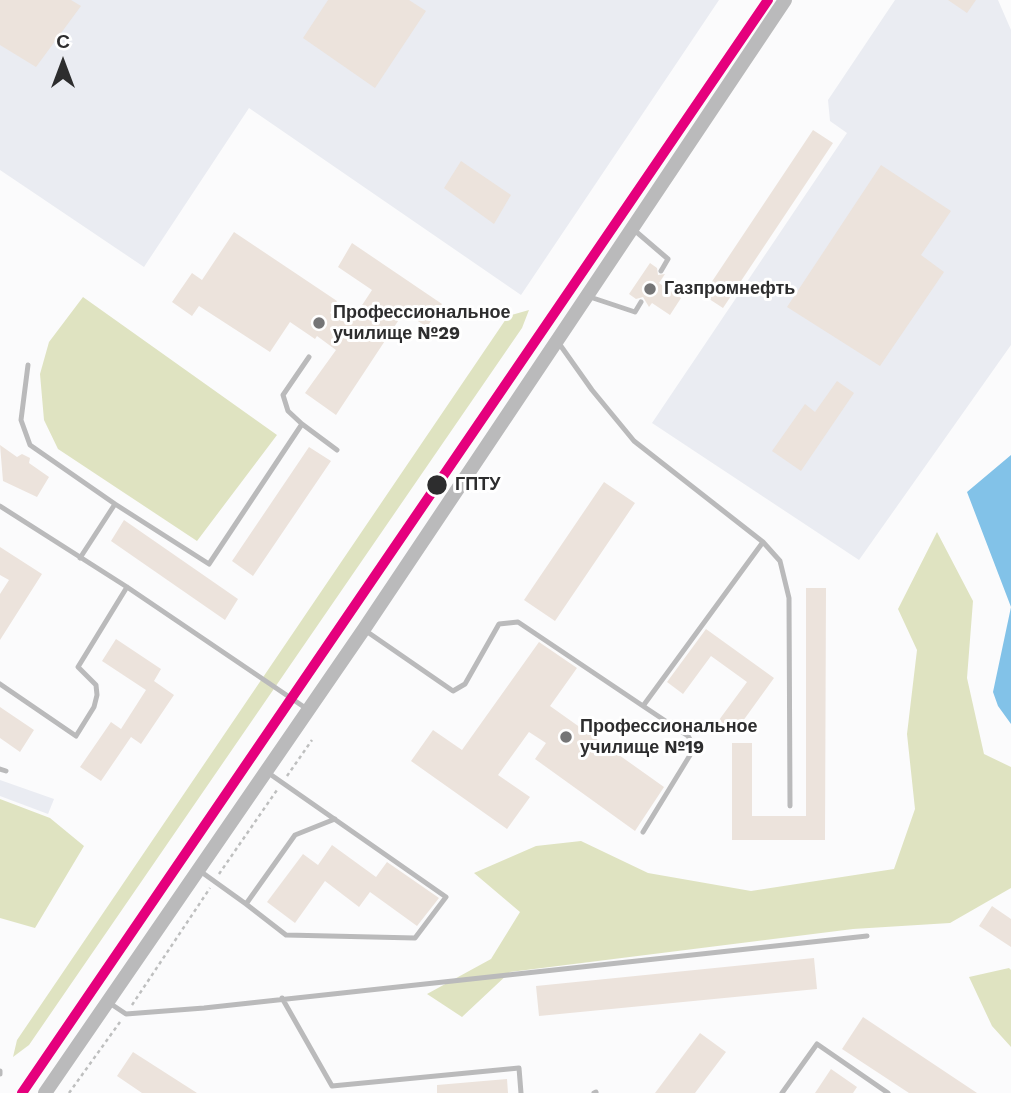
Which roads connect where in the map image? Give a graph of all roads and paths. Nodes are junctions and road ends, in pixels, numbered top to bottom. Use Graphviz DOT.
graph roads {
  1 [pos="785,0"];
  2 [pos="632,228"];
  3 [pos="661,271"];
  4 [pos="587,296"];
  5 [pos="641,302"];
  6 [pos="557,339"];
  7 [pos="309,357"];
  8 [pos="28,365"];
  9 [pos="302,424"];
  10 [pos="337,450"];
  11 [pos="115,504"];
  12 [pos="0,506"];
  13 [pos="763,542"];
  14 [pos="80,558"];
  15 [pos="127,587"];
  16 [pos="363,629"];
  17 [pos="0,684"];
  18 [pos="643,706"];
  19 [pos="307,709"];
  20 [pos="312,740"];
  21 [pos="265,770"];
  22 [pos="282,782"];
  23 [pos="790,806"];
  24 [pos="335,819"];
  25 [pos="643,832"];
  26 [pos="197,869"];
  27 [pos="214,881"];
  28 [pos="246,904"];
  29 [pos="867,936"];
  30 [pos="282,998"];
  31 [pos="108,1002"];
  32 [pos="126,1014"];
  33 [pos="332,1090"];
  34 [pos="46,1093"];
  35 [pos="69,1093"];
  36 [pos="521,1093"];
  37 [pos="782,1093"];
  38 [pos="888,1093"];
  1 -- 2 [label="street"];
  2 -- 3 [label="lane"];
  2 -- 4 [label="street"];
  4 -- 5 [label="lane"];
  4 -- 6 [label="street"];
  6 -- 13 [label="lane"];
  6 -- 16 [label="street"];
  7 -- 9 [label="lane"];
  8 -- 11 [label="lane"];
  9 -- 10 [label="lane"];
  9 -- 11 [label="lane"];
  11 -- 14 [label="lane"];
  12 -- 14 [label="lane"];
  13 -- 18 [label="lane"];
  13 -- 23 [label="lane"];
  14 -- 15 [label="lane"];
  15 -- 17 [label="lane"];
  15 -- 19 [label="lane"];
  16 -- 18 [label="lane"];
  16 -- 19 [label="street"];
  18 -- 25 [label="lane"];
  19 -- 21 [label="street"];
  20 -- 22 [label="path"];
  21 -- 22 [label="lane"];
  21 -- 26 [label="street"];
  22 -- 24 [label="lane"];
  22 -- 27 [label="path"];
  24 -- 28 [label="lane"];
  24 -- 28 [label="lane"];
  26 -- 27 [label="lane"];
  26 -- 31 [label="street"];
  27 -- 28 [label="lane"];
  27 -- 32 [label="path"];
  29 -- 30 [label="lane"];
  30 -- 32 [label="lane"];
  30 -- 33 [label="lane"];
  31 -- 32 [label="lane"];
  31 -- 34 [label="street"];
  32 -- 35 [label="path"];
  33 -- 36 [label="lane"];
  37 -- 38 [label="lane"];
}
